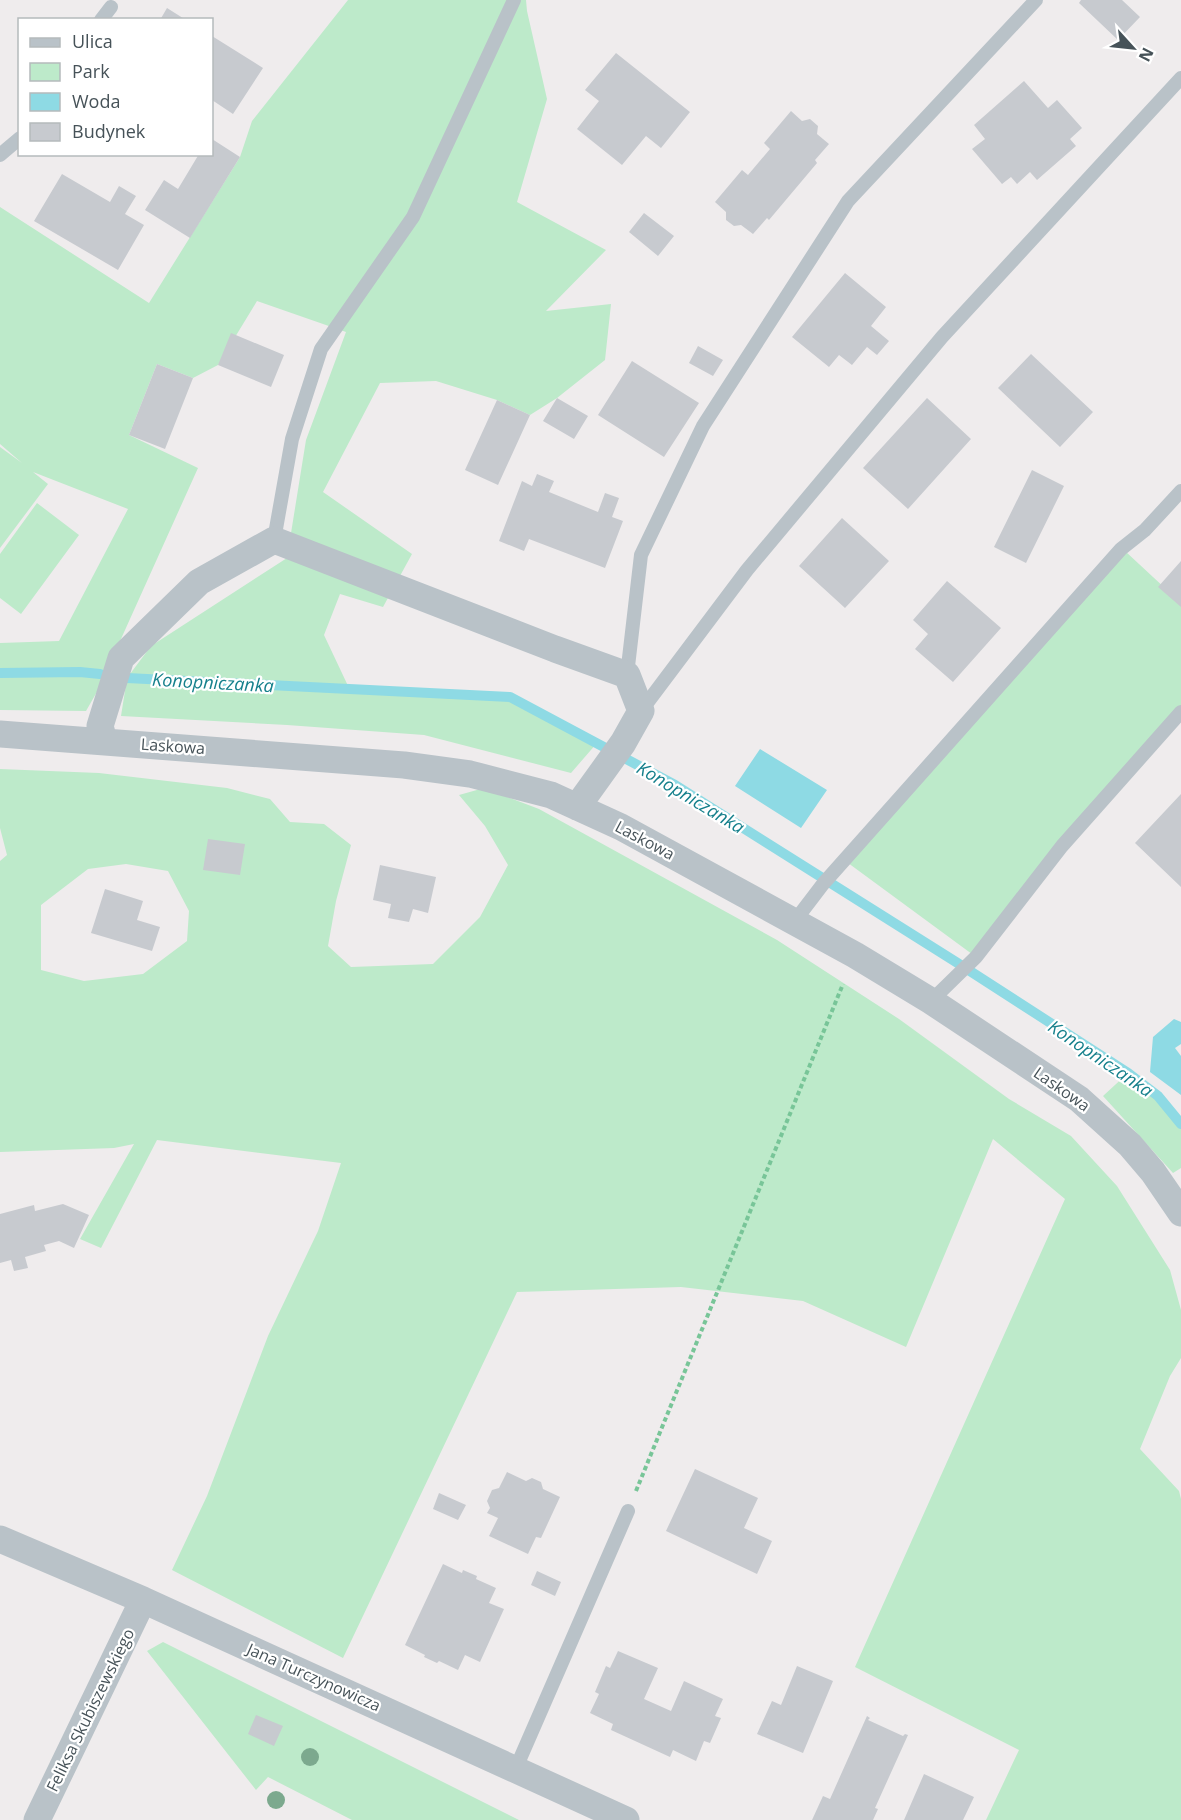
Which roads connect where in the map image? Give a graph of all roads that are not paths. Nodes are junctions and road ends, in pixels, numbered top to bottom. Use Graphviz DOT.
graph roads {
  1 [pos="514,0"];
  2 [pos="1036,0"];
  3 [pos="111,7"];
  4 [pos="103,18"];
  5 [pos="1181,78"];
  6 [pos="18,140"];
  7 [pos="0,155"];
  8 [pos="1181,491"];
  9 [pos="274,540"];
  10 [pos="627,675"];
  11 [pos="641,711"];
  12 [pos="1181,712"];
  13 [pos="0,734"];
  14 [pos="104,741"];
  15 [pos="577,807"];
  16 [pos="794,922"];
  17 [pos="931,1001"];
  18 [pos="1179,1206"];
  19 [pos="628,1510"];
  20 [pos="0,1539"];
  21 [pos="143,1600"];
  22 [pos="516,1768"];
  23 [pos="37,1820"];
  24 [pos="626,1820"];
  1 -- 9 [label="lane"];
  2 -- 10 [label="lane"];
  3 -- 4 [label="lane"];
  5 -- 11 [label="lane"];
  6 -- 7 [label="lane"];
  8 -- 16 [label="lane"];
  9 -- 10 [label="street"];
  9 -- 14 [label="street"];
  10 -- 11 [label="street"];
  11 -- 15 [label="street"];
  12 -- 17 [label="lane"];
  13 -- 14 [label="street, Laskowa"];
  14 -- 15 [label="street, Laskowa"];
  15 -- 16 [label="street, Laskowa"];
  16 -- 17 [label="street, Laskowa"];
  17 -- 18 [label="street, Laskowa"];
  19 -- 22 [label="lane"];
  20 -- 21 [label="street, Jana Turczynowicza"];
  21 -- 22 [label="street, Jana Turczynowicza"];
  21 -- 23 [label="street, Feliksa Skubiszewskiego"];
  22 -- 24 [label="street, Jana Turczynowicza"];
}
